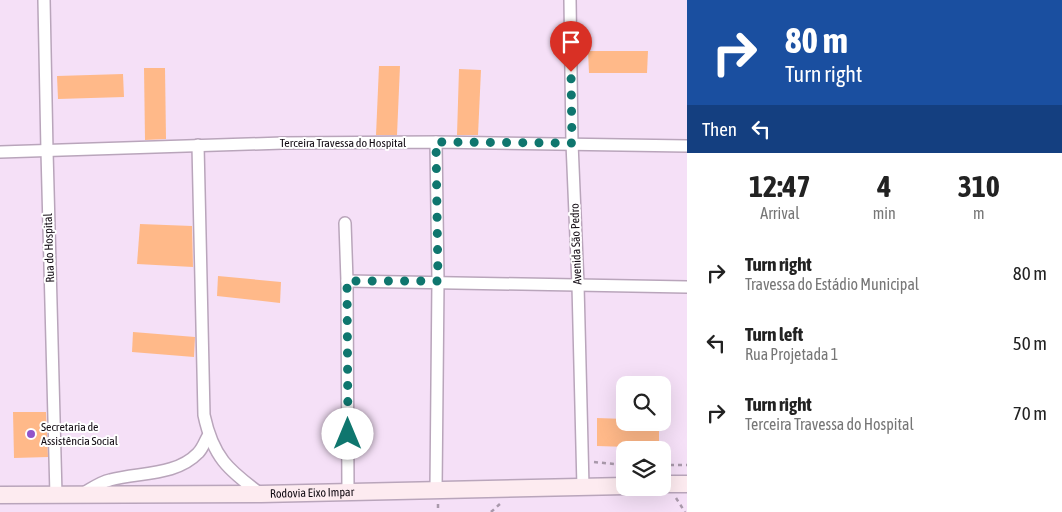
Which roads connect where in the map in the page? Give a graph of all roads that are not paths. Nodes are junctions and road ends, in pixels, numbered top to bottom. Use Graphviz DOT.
graph roads {
  1 [pos="44,0"];
  2 [pos="570,0"];
  3 [pos="436,142"];
  4 [pos="572,143"];
  5 [pos="198,145"];
  6 [pos="687,146"];
  7 [pos="47,151"];
  8 [pos="0,152"];
  9 [pos="345,222"];
  10 [pos="347,281"];
  11 [pos="438,281"];
  12 [pos="578,285"];
  13 [pos="687,287"];
  14 [pos="208,436"];
  15 [pos="671,484"];
  16 [pos="687,484"];
  17 [pos="616,486"];
  18 [pos="583,487"];
  19 [pos="436,489"];
  20 [pos="348,492"];
  21 [pos="262,494"];
  22 [pos="0,495"];
  23 [pos="56,495"];
  24 [pos="80,495"];
  1 -- 7 [label="street, Rua do Hospital"];
  2 -- 4 [label="street, Avenida São Pedro"];
  3 -- 4 [label="street, Terceira Travessa do Hospital"];
  3 -- 5 [label="street, Terceira Travessa do Hospital"];
  3 -- 11 [label="street"];
  4 -- 6 [label="street, Terceira Travessa do Hospital"];
  4 -- 12 [label="street, Avenida São Pedro"];
  5 -- 7 [label="street, Terceira Travessa do Hospital"];
  5 -- 14 [label="street"];
  7 -- 8 [label="street, Terceira Travessa do Hospital"];
  7 -- 23 [label="street, Rua do Hospital"];
  9 -- 10 [label="street"];
  10 -- 11 [label="street"];
  10 -- 20 [label="street"];
  11 -- 12 [label="street"];
  11 -- 19 [label="street"];
  12 -- 13 [label="street"];
  12 -- 18 [label="street, Avenida São Pedro"];
  14 -- 21 [label="street"];
  14 -- 24 [label="street"];
  15 -- 16 [label="street"];
  17 -- 18 [label="street, Rodovia Eixo Impar"];
  18 -- 19 [label="street, Rodovia Eixo Impar"];
  19 -- 20 [label="street, Rodovia Eixo Impar"];
  20 -- 21 [label="street, Rodovia Eixo Impar"];
  21 -- 24 [label="street, Rodovia Eixo Impar"];
  22 -- 23 [label="street, Rodovia Eixo Impar"];
  23 -- 24 [label="street, Rodovia Eixo Impar"];
}
